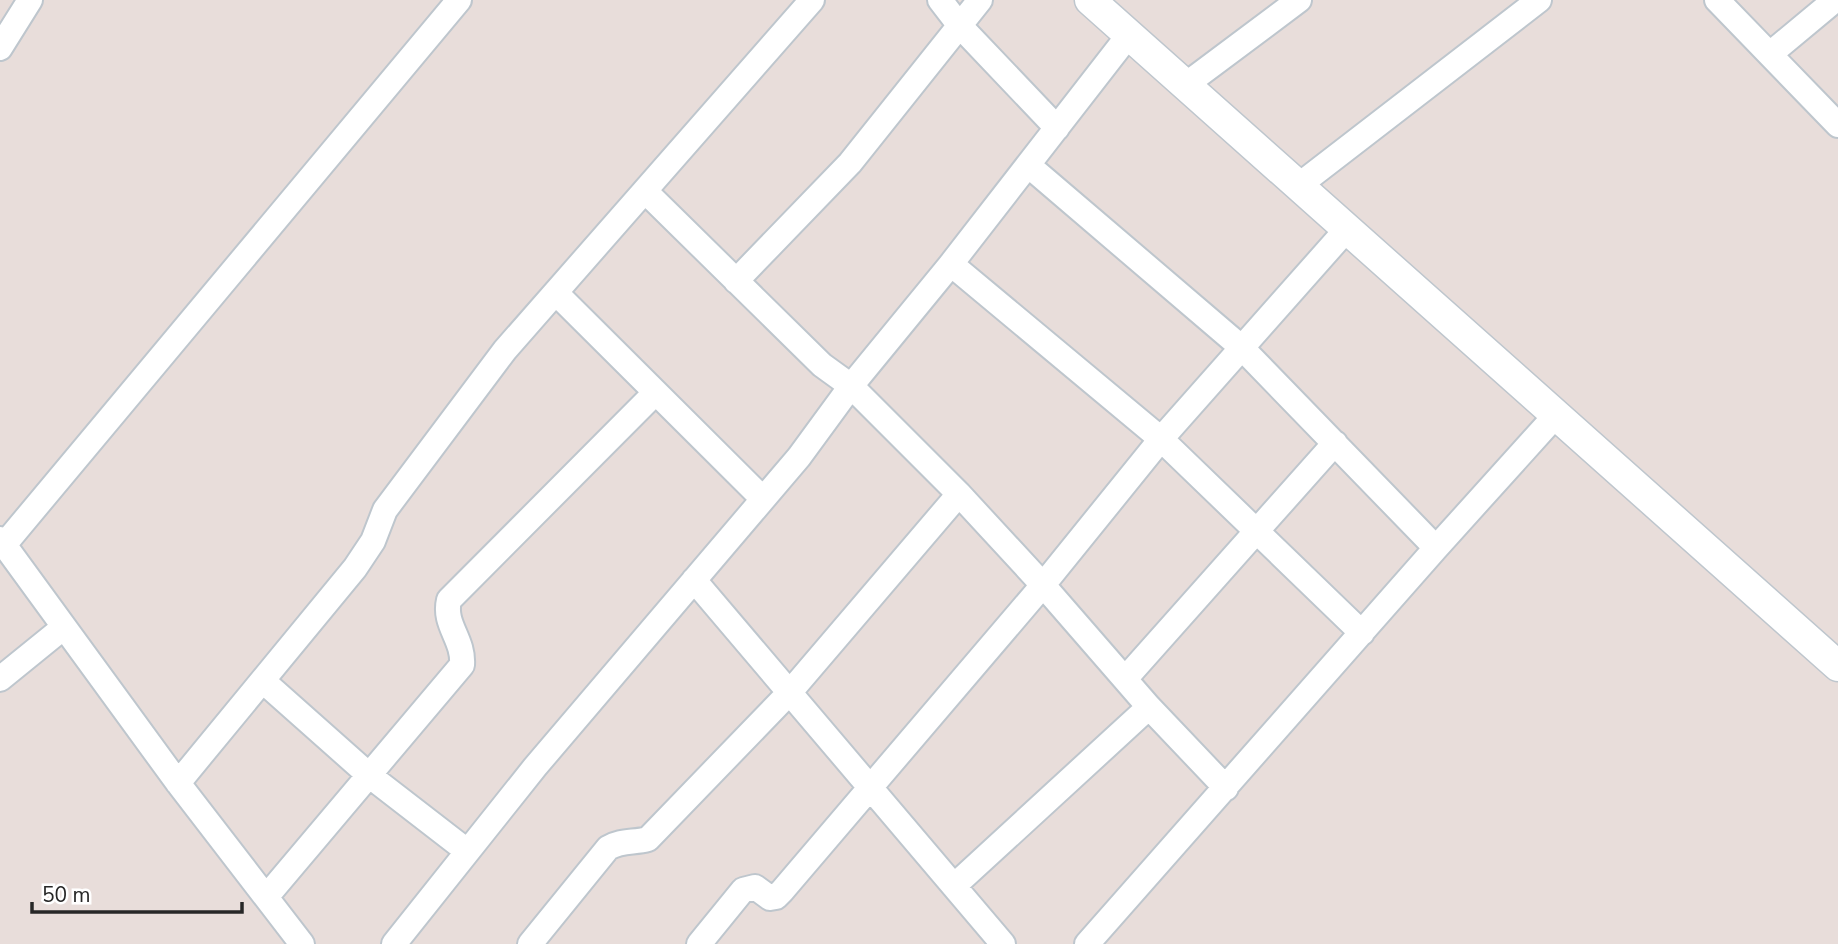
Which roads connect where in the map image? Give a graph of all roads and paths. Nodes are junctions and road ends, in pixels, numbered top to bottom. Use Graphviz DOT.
graph roads {
  1 [pos="30,0"];
  2 [pos="459,0"];
  3 [pos="812,0"];
  4 [pos="940,0"];
  5 [pos="980,0"];
  6 [pos="1090,0"];
  7 [pos="1299,0"];
  8 [pos="1539,0"];
  9 [pos="1717,0"];
  10 [pos="1835,0"];
  11 [pos="960,26"];
  12 [pos="1129,36"];
  13 [pos="0,48"];
  14 [pos="1770,54"];
  15 [pos="1184,86"];
  16 [pos="1838,125"];
  17 [pos="1057,128"];
  18 [pos="1028,165"];
  19 [pos="1298,186"];
  20 [pos="646,191"];
  21 [pos="1347,229"];
  22 [pos="951,264"];
  23 [pos="736,281"];
  24 [pos="556,293"];
  25 [pos="1241,347"];
  26 [pos="851,386"];
  27 [pos="655,393"];
  28 [pos="1556,415"];
  29 [pos="1161,439"];
  30 [pos="1335,443"];
  31 [pos="959,494"];
  32 [pos="763,499"];
  33 [pos="1258,531"];
  34 [pos="2,542"];
  35 [pos="1436,548"];
  36 [pos="695,580"];
  37 [pos="1043,585"];
  38 [pos="64,627"];
  39 [pos="1362,633"];
  40 [pos="1838,666"];
  41 [pos="0,679"];
  42 [pos="1125,679"];
  43 [pos="263,681"];
  44 [pos="790,692"];
  45 [pos="1149,707"];
  46 [pos="370,776"];
  47 [pos="178,783"];
  48 [pos="872,788"];
  49 [pos="1226,788"];
  50 [pos="467,851"];
  51 [pos="954,886"];
  52 [pos="267,896"];
  53 [pos="302,944"];
  54 [pos="394,944"];
  55 [pos="530,944"];
  56 [pos="699,944"];
  57 [pos="1003,944"];
  58 [pos="1087,944"];
  1 -- 13 [label="street"];
  2 -- 34 [label="street"];
  3 -- 20 [label="street"];
  4 -- 11 [label="street"];
  5 -- 11 [label="street"];
  6 -- 12 [label="street"];
  7 -- 15 [label="street"];
  8 -- 19 [label="street"];
  9 -- 14 [label="street"];
  10 -- 14 [label="street"];
  11 -- 17 [label="street"];
  11 -- 23 [label="street"];
  12 -- 15 [label="street"];
  12 -- 17 [label="street"];
  14 -- 16 [label="street"];
  15 -- 19 [label="street"];
  17 -- 18 [label="street"];
  18 -- 22 [label="street"];
  18 -- 25 [label="street"];
  19 -- 21 [label="street"];
  20 -- 23 [label="street"];
  20 -- 24 [label="street"];
  21 -- 25 [label="street"];
  21 -- 28 [label="street"];
  22 -- 26 [label="street"];
  22 -- 29 [label="street"];
  23 -- 26 [label="street"];
  24 -- 27 [label="street"];
  24 -- 43 [label="street"];
  25 -- 29 [label="street"];
  25 -- 30 [label="street"];
  26 -- 31 [label="street"];
  26 -- 32 [label="street"];
  27 -- 32 [label="street"];
  27 -- 46 [label="street"];
  28 -- 35 [label="street"];
  28 -- 40 [label="street"];
  29 -- 33 [label="street"];
  29 -- 37 [label="street"];
  30 -- 33 [label="street"];
  30 -- 35 [label="street"];
  31 -- 37 [label="street"];
  31 -- 44 [label="street"];
  32 -- 36 [label="street"];
  33 -- 39 [label="street"];
  33 -- 42 [label="street"];
  34 -- 38 [label="street"];
  35 -- 39 [label="street"];
  36 -- 44 [label="street"];
  36 -- 50 [label="street"];
  37 -- 42 [label="street"];
  37 -- 48 [label="street"];
  38 -- 41 [label="street"];
  38 -- 47 [label="street"];
  39 -- 49 [label="street"];
  42 -- 45 [label="street"];
  43 -- 46 [label="street"];
  43 -- 47 [label="street"];
  44 -- 48 [label="street"];
  44 -- 55 [label="street"];
  45 -- 49 [label="street"];
  45 -- 51 [label="street"];
  46 -- 50 [label="street"];
  46 -- 52 [label="street"];
  47 -- 52 [label="street"];
  48 -- 51 [label="street"];
  48 -- 56 [label="street"];
  49 -- 58 [label="street"];
  50 -- 54 [label="street"];
  51 -- 57 [label="street"];
  52 -- 53 [label="street"];
}
